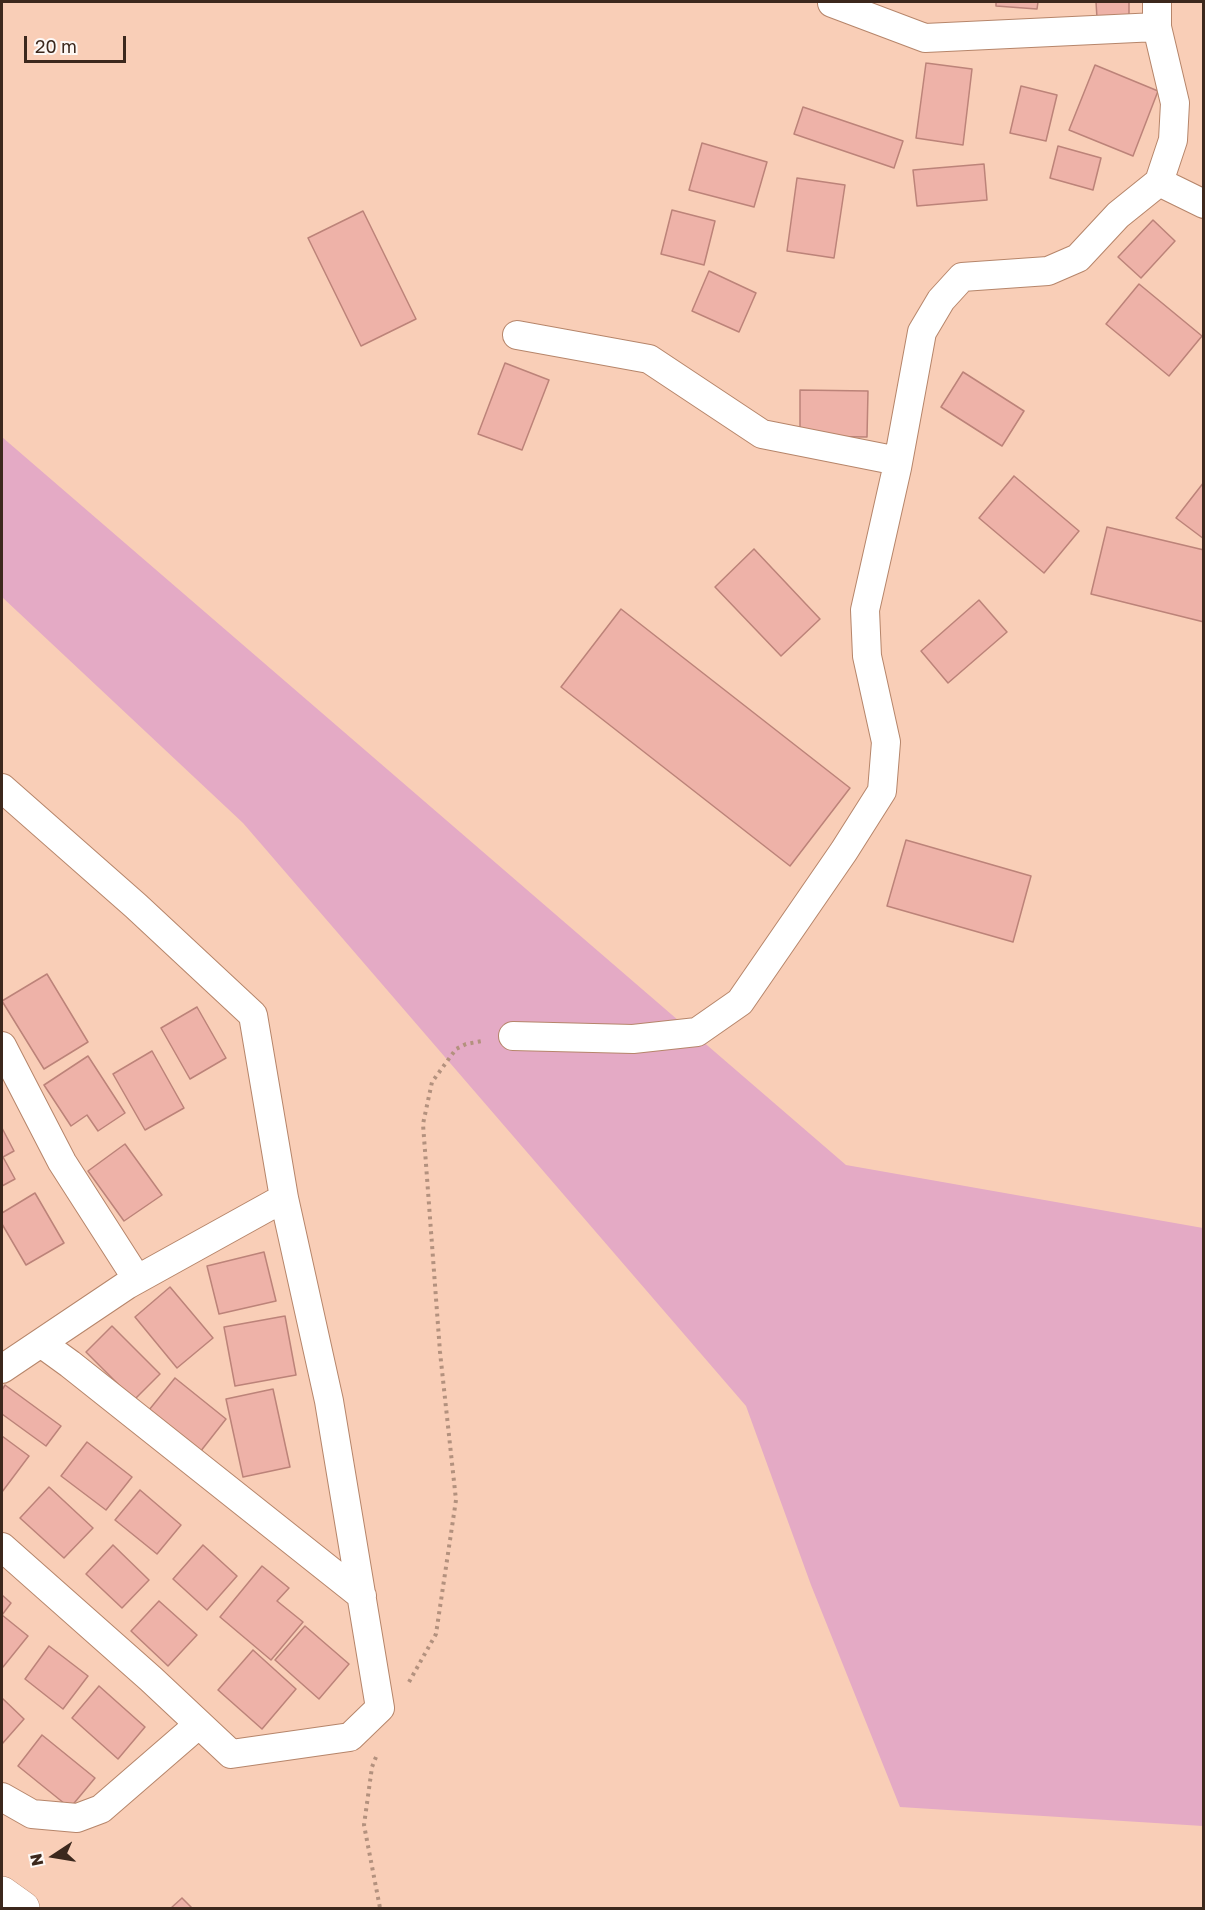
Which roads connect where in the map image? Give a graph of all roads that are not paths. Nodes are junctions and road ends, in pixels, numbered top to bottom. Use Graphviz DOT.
graph roads {
  1 [pos="832,3"];
  2 [pos="1157,14"];
  3 [pos="1159,182"];
  4 [pos="1203,204"];
  5 [pos="517,335"];
  6 [pos="898,461"];
  7 [pos="2,788"];
  8 [pos="513,1036"];
  9 [pos="2,1046"];
  10 [pos="284,1198"];
  11 [pos="137,1279"];
  12 [pos="40,1343"];
  13 [pos="2,1369"];
  14 [pos="2,1547"];
  15 [pos="362,1596"];
  16 [pos="198,1725"];
  17 [pos="2,1797"];
  18 [pos="2,1893"];
  19 [pos="23,1908"];
  1 -- 2 [label="street"];
  2 -- 3 [label="street"];
  3 -- 4 [label="street"];
  3 -- 6 [label="street"];
  5 -- 6 [label="street"];
  6 -- 8 [label="street"];
  7 -- 10 [label="street"];
  9 -- 11 [label="street"];
  10 -- 11 [label="street"];
  10 -- 15 [label="street"];
  11 -- 12 [label="street"];
  12 -- 13 [label="street"];
  12 -- 15 [label="street"];
  14 -- 16 [label="street"];
  15 -- 16 [label="street"];
  16 -- 17 [label="street"];
  18 -- 19 [label="main road"];
}
